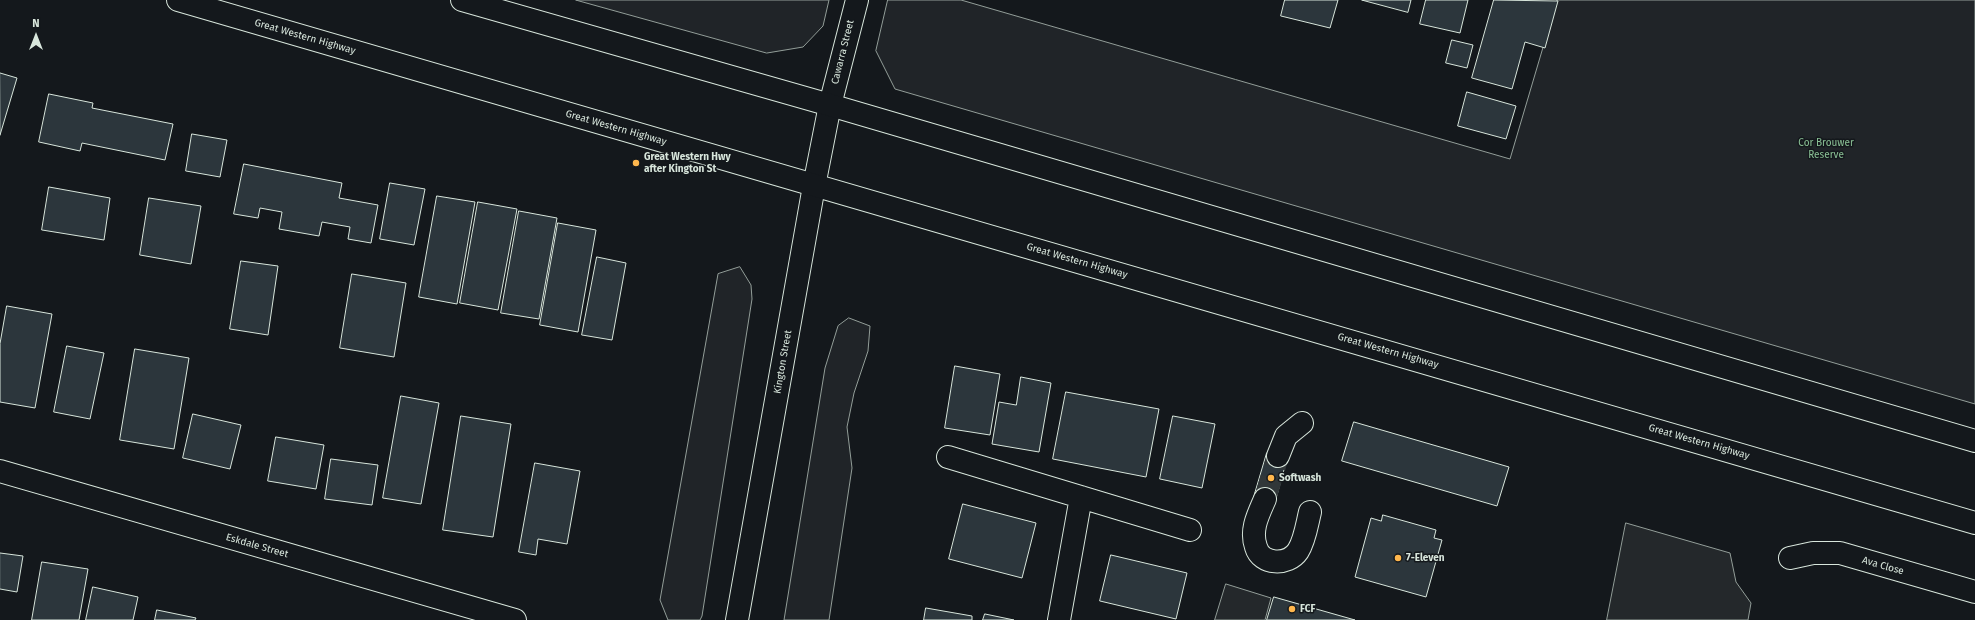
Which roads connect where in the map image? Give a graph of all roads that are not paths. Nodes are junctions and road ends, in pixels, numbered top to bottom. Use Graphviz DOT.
graph roads {
  1 [pos="178,0"];
  2 [pos="462,0"];
  3 [pos="857,0"];
  4 [pos="830,105"];
  5 [pos="814,186"];
  6 [pos="1302,423"];
  7 [pos="1975,441"];
  8 [pos="1278,456"];
  9 [pos="948,457"];
  10 [pos="0,471"];
  11 [pos="1081,497"];
  12 [pos="1265,500"];
  13 [pos="1310,512"];
  14 [pos="1975,524"];
  15 [pos="1190,530"];
  16 [pos="1790,558"];
  17 [pos="1975,592"];
  18 [pos="515,620"];
  19 [pos="736,620"];
  20 [pos="1059,620"];
  1 -- 5 [label="main road, Great Western Highway"];
  2 -- 4 [label="main road"];
  3 -- 4 [label="main road, Cawarra Street"];
  4 -- 5 [label="main road, Kington Street"];
  4 -- 7 [label="main road"];
  5 -- 14 [label="main road, Great Western Highway"];
  5 -- 19 [label="main road, Kington Street"];
  6 -- 8 [label="main road"];
  9 -- 11 [label="main road"];
  10 -- 18 [label="main road, Eskdale Street"];
  11 -- 15 [label="main road"];
  11 -- 20 [label="main road"];
  12 -- 13 [label="main road"];
  16 -- 17 [label="main road, Ava Close"];
}
